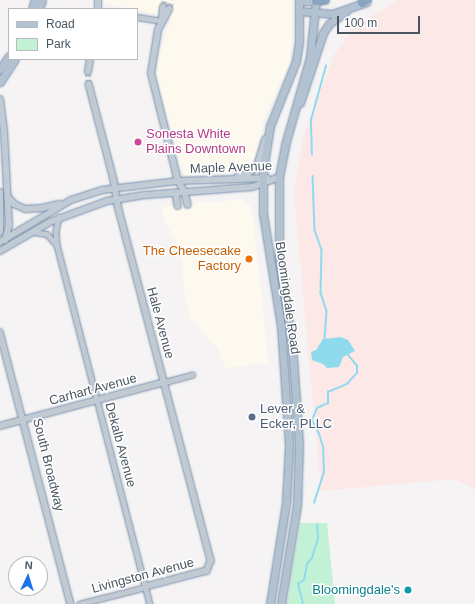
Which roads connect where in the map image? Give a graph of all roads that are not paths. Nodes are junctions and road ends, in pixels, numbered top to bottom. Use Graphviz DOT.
graph roads {
  1 [pos="299,0"];
  2 [pos="316,0"];
  3 [pos="325,0"];
  4 [pos="366,1"];
  5 [pos="166,8"];
  6 [pos="299,11"];
  7 [pos="346,11"];
  8 [pos="315,14"];
  9 [pos="138,16"];
  10 [pos="161,21"];
  11 [pos="8,57"];
  12 [pos="14,60"];
  13 [pos="90,60"];
  14 [pos="0,69"];
  15 [pos="88,72"];
  16 [pos="0,82"];
  17 [pos="89,84"];
  18 [pos="0,99"];
  19 [pos="270,126"];
  20 [pos="290,127"];
  21 [pos="279,177"];
  22 [pos="214,178"];
  23 [pos="178,181"];
  24 [pos="262,181"];
  25 [pos="115,187"];
  26 [pos="185,192"];
  27 [pos="0,193"];
  28 [pos="176,193"];
  29 [pos="7,194"];
  30 [pos="117,199"];
  31 [pos="71,200"];
  32 [pos="188,205"];
  33 [pos="178,206"];
  34 [pos="59,217"];
  35 [pos="0,232"];
  36 [pos="29,232"];
  37 [pos="3,240"];
  38 [pos="57,245"];
  39 [pos="0,247"];
  40 [pos="0,251"];
  41 [pos="0,332"];
  42 [pos="192,375"];
  43 [pos="164,382"];
  44 [pos="98,400"];
  45 [pos="24,419"];
  46 [pos="0,426"];
  47 [pos="210,567"];
  48 [pos="146,587"];
  49 [pos="71,604"];
  50 [pos="79,604"];
  51 [pos="150,604"];
  52 [pos="270,604"];
  53 [pos="281,604"];
  1 -- 2 [label="main road"];
  1 -- 6 [label="main road, Bloomingdale Road"];
  2 -- 3 [label="highway"];
  2 -- 8 [label="main road, Bloomingdale Road"];
  4 -- 7 [label="main road"];
  5 -- 10 [label="main road"];
  6 -- 8 [label="main road"];
  6 -- 19 [label="main road, Bloomingdale Road"];
  7 -- 8 [label="main road"];
  7 -- 20 [label="main road"];
  8 -- 20 [label="main road, Bloomingdale Road"];
  9 -- 10 [label="street"];
  10 -- 23 [label="main road"];
  11 -- 14 [label="main road"];
  12 -- 16 [label="main road"];
  13 -- 15 [label="street"];
  17 -- 25 [label="street, Hale Avenue"];
  18 -- 29 [label="main road"];
  19 -- 22 [label="main road"];
  19 -- 24 [label="main road, Bloomingdale Road"];
  20 -- 21 [label="main road, Bloomingdale Road"];
  21 -- 24 [label="main road, Maple Avenue"];
  21 -- 53 [label="main road, Bloomingdale Road"];
  22 -- 23 [label="main road, Maple Avenue"];
  22 -- 24 [label="main road, Maple Avenue"];
  23 -- 25 [label="main road, Maple Avenue"];
  23 -- 26 [label="main road"];
  23 -- 28 [label="main road"];
  24 -- 26 [label="main road, Maple Avenue"];
  24 -- 52 [label="main road, Bloomingdale Road"];
  25 -- 30 [label="street, Hale Avenue"];
  25 -- 31 [label="main road, Maple Avenue"];
  26 -- 28 [label="main road, Maple Avenue"];
  26 -- 32 [label="street"];
  27 -- 29 [label="street"];
  27 -- 35 [label="main road"];
  28 -- 30 [label="main road, Maple Avenue"];
  28 -- 33 [label="street"];
  29 -- 31 [label="main road"];
  29 -- 37 [label="main road"];
  30 -- 34 [label="main road, Maple Avenue"];
  30 -- 43 [label="street, Hale Avenue"];
  31 -- 37 [label="main road, Maple Avenue"];
  34 -- 36 [label="main road, Maple Avenue"];
  34 -- 38 [label="street, Dekalb Avenue"];
  36 -- 38 [label="street"];
  36 -- 40 [label="main road, Maple Avenue"];
  37 -- 39 [label="main road"];
  38 -- 44 [label="street, Dekalb Avenue"];
  41 -- 45 [label="street, South Broadway"];
  42 -- 43 [label="street, Carhart Avenue"];
  43 -- 44 [label="street, Carhart Avenue"];
  43 -- 47 [label="street, Hale Avenue"];
  44 -- 45 [label="street, Carhart Avenue"];
  44 -- 48 [label="street, Dekalb Avenue"];
  45 -- 46 [label="street, Carhart Avenue"];
  45 -- 49 [label="street, South Broadway"];
  47 -- 48 [label="street, Livingston Avenue"];
  48 -- 50 [label="street, Livingston Avenue"];
  48 -- 51 [label="street, Dekalb Avenue"];
}
